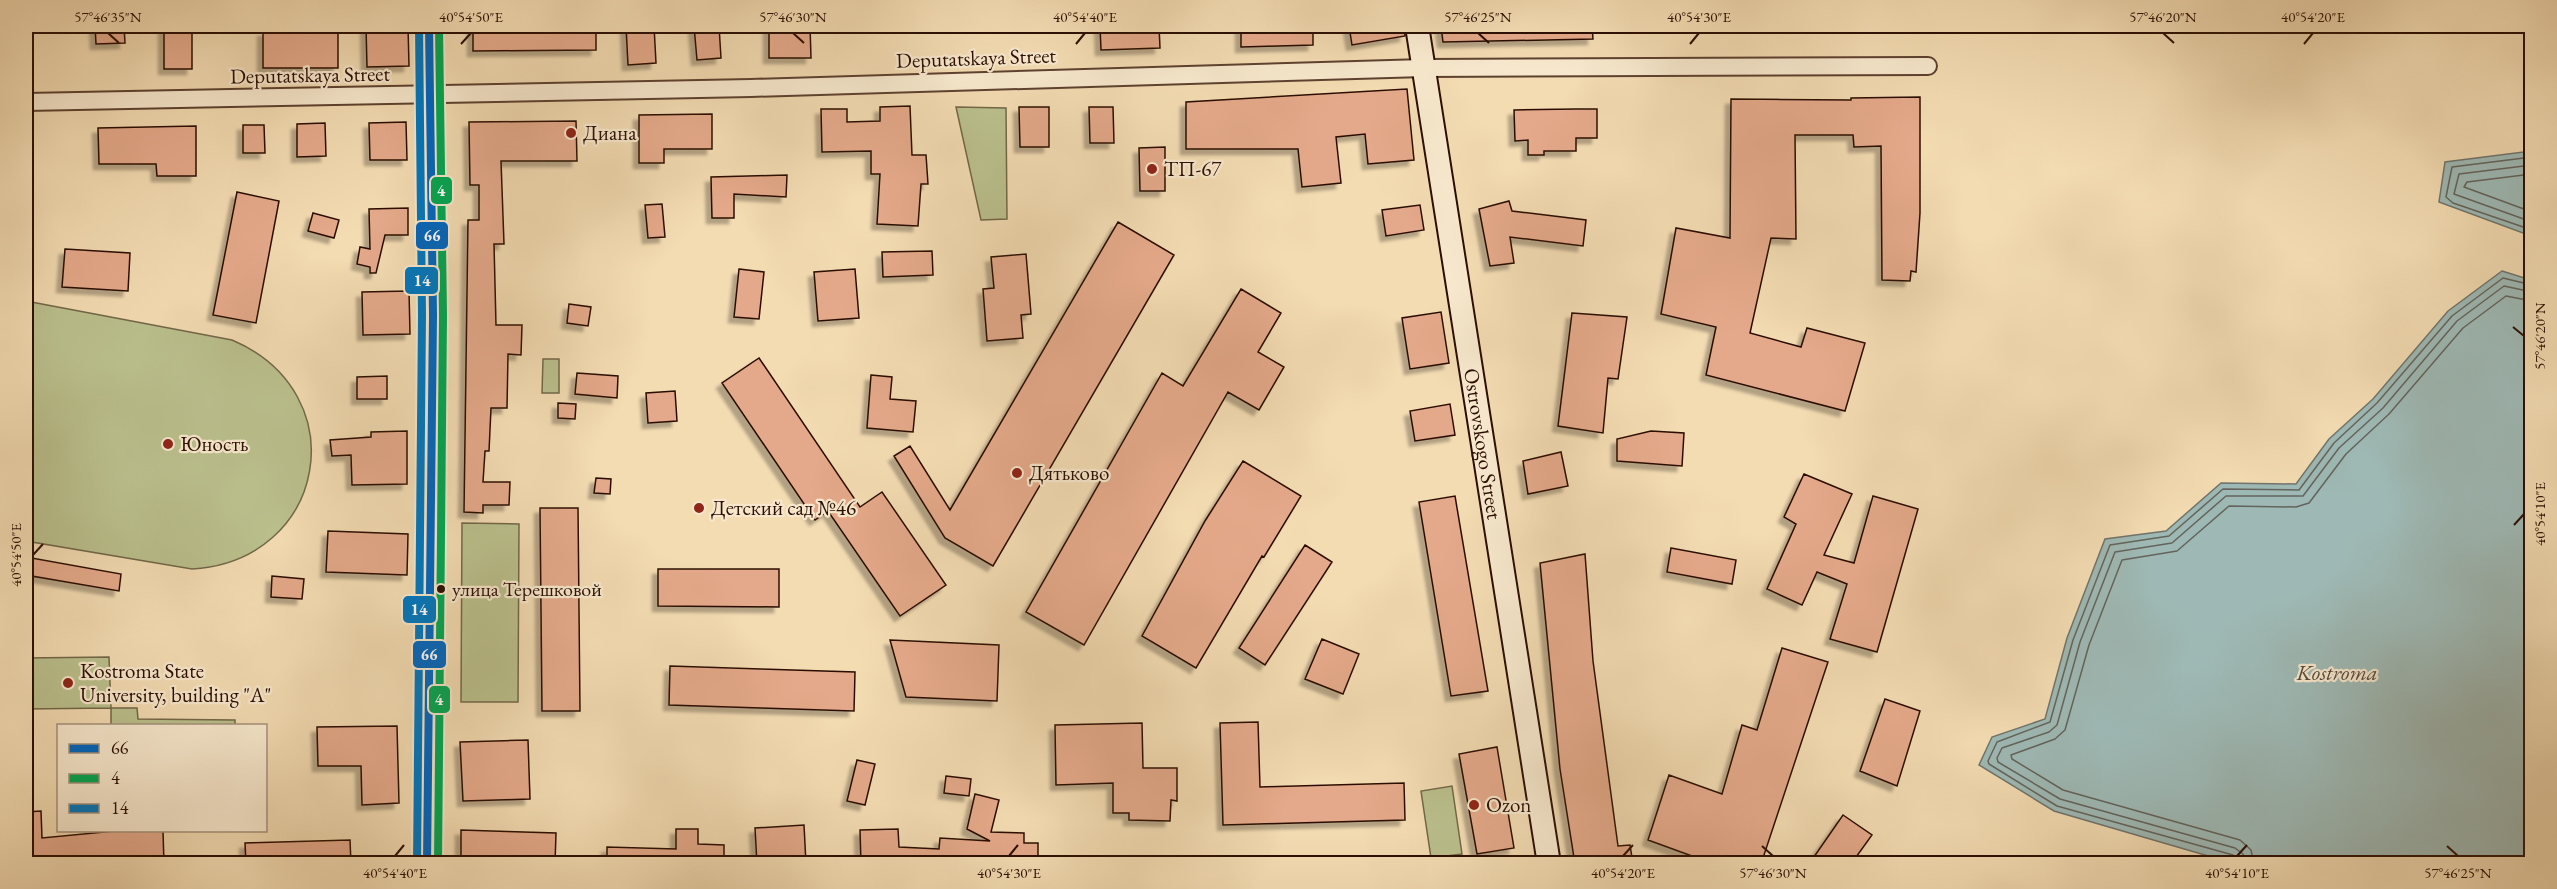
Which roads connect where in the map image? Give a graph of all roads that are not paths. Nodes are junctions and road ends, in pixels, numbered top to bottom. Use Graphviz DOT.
graph roads {
  1 [pos="429,26"];
  2 [pos="1417,26"];
  3 [pos="1928,66"];
  4 [pos="1424,68"];
  5 [pos="429,95"];
  6 [pos="26,102"];
  7 [pos="427,864"];
  8 [pos="1549,864"];
  1 -- 5 [label="main road"];
  2 -- 4 [label="main road, Ostrovskogo Street"];
  3 -- 4 [label="street, Deputatskaya Street"];
  4 -- 5 [label="street, Deputatskaya Street"];
  4 -- 8 [label="main road, Ostrovskogo Street"];
  5 -- 6 [label="street, Deputatskaya Street"];
  5 -- 7 [label="main road"];
}
